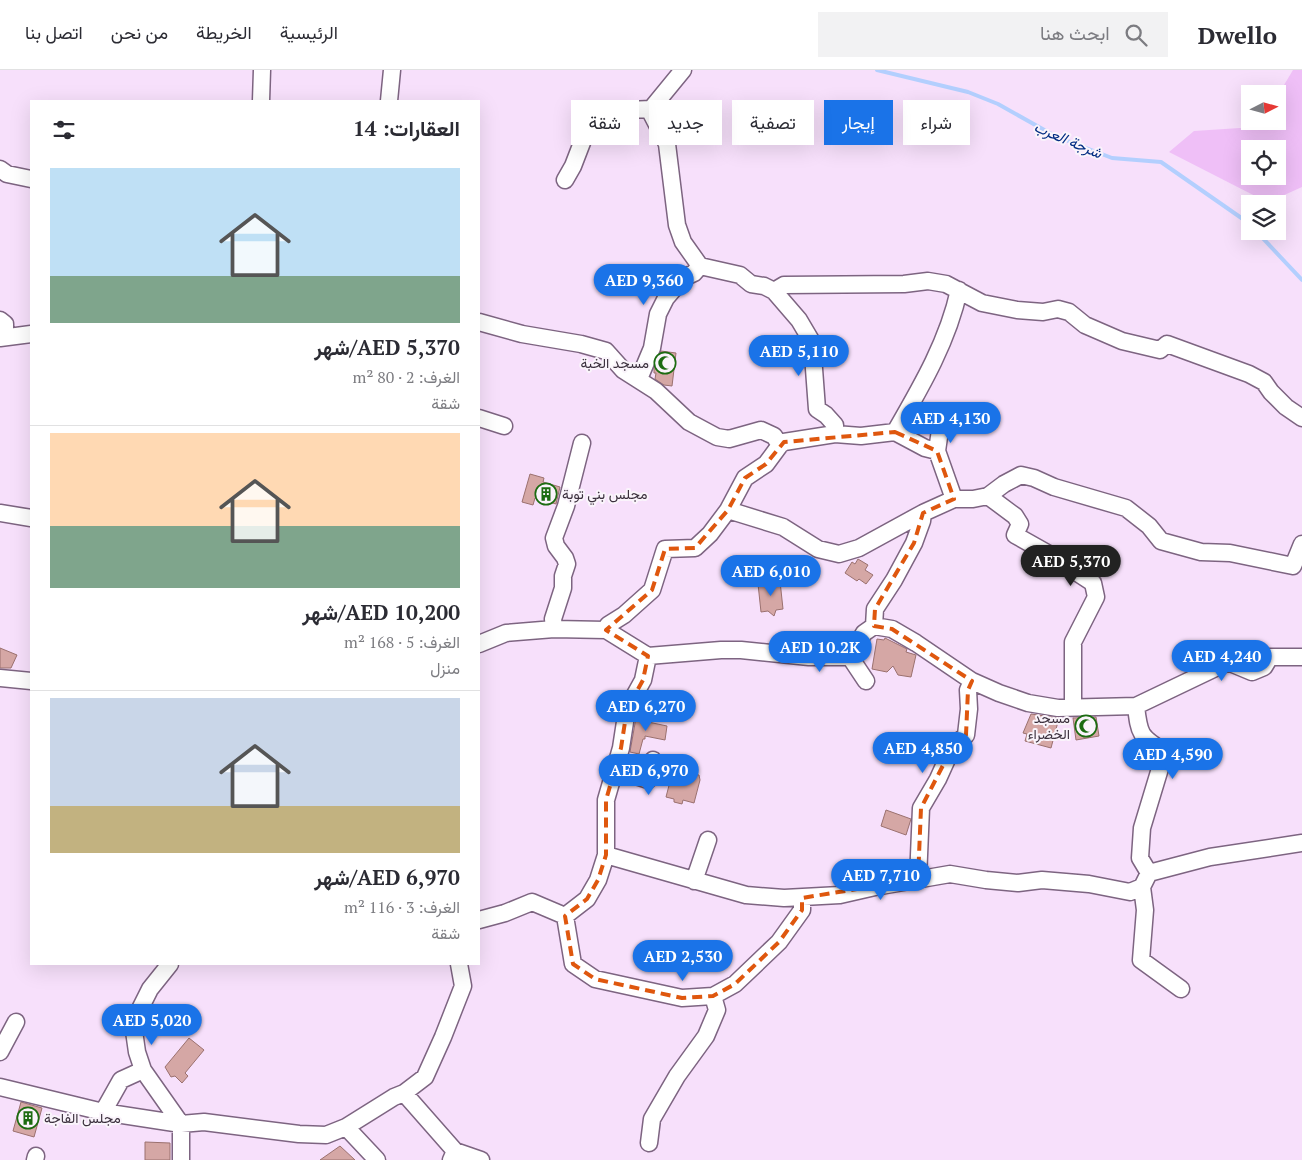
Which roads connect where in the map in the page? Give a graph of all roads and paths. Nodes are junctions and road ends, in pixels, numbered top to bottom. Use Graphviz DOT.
graph roads {
  1 [pos="262,70"];
  2 [pos="392,70"];
  3 [pos="683,70"];
  4 [pos="261,100"];
  5 [pos="389,100"];
  6 [pos="658,100"];
  7 [pos="649,109"];
  8 [pos="667,145"];
  9 [pos="0,169"];
  10 [pos="30,179"];
  11 [pos="564,180"];
  12 [pos="700,266"];
  13 [pos="959,290"];
  14 [pos="774,291"];
  15 [pos="0,320"];
  16 [pos="480,322"];
  17 [pos="30,334"];
  18 [pos="3,337"];
  19 [pos="639,379"];
  20 [pos="480,418"];
  21 [pos="1302,418"];
  22 [pos="944,422"];
  23 [pos="504,426"];
  24 [pos="895,432"];
  25 [pos="835,434"];
  26 [pos="582,443"];
  27 [pos="780,445"];
  28 [pos="937,451"];
  29 [pos="988,496"];
  30 [pos="954,499"];
  31 [pos="728,510"];
  32 [pos="0,513"];
  33 [pos="923,513"];
  34 [pos="30,518"];
  35 [pos="1302,544"];
  36 [pos="874,626"];
  37 [pos="554,629"];
  38 [pos="606,630"];
  39 [pos="480,644"];
  40 [pos="648,656"];
  41 [pos="850,657"];
  42 [pos="1302,657"];
  43 [pos="0,678"];
  44 [pos="30,680"];
  45 [pos="972,680"];
  46 [pos="866,681"];
  47 [pos="1136,706"];
  48 [pos="1073,708"];
  49 [pos="653,760"];
  50 [pos="614,769"];
  51 [pos="708,840"];
  52 [pos="1302,843"];
  53 [pos="606,855"];
  54 [pos="918,879"];
  55 [pos="1145,880"];
  56 [pos="694,881"];
  57 [pos="802,898"];
  58 [pos="564,916"];
  59 [pos="480,920"];
  60 [pos="169,965"];
  61 [pos="459,965"];
  62 [pos="1180,989"];
  63 [pos="714,996"];
  64 [pos="16,1022"];
  65 [pos="0,1052"];
  66 [pos="143,1070"];
  67 [pos="0,1087"];
  68 [pos="404,1093"];
  69 [pos="103,1112"];
  70 [pos="181,1124"];
  71 [pos="346,1127"];
  72 [pos="649,1143"];
  73 [pos="453,1155"];
  74 [pos="181,1160"];
  75 [pos="377,1160"];
  76 [pos="481,1160"];
  1 -- 4 [label="street"];
  2 -- 5 [label="street"];
  3 -- 6 [label="street"];
  7 -- 11 [label="street"];
  8 -- 12 [label="street"];
  9 -- 10 [label="street"];
  12 -- 14 [label="street"];
  12 -- 19 [label="street"];
  13 -- 14 [label="street"];
  13 -- 21 [label="street"];
  13 -- 24 [label="street"];
  14 -- 25 [label="street"];
  15 -- 18 [label="street"];
  16 -- 19 [label="street"];
  17 -- 18 [label="street"];
  19 -- 27 [label="street"];
  20 -- 23 [label="street"];
  22 -- 28 [label="street"];
  24 -- 25 [label="street"];
  24 -- 28 [label="street"];
  25 -- 27 [label="street"];
  26 -- 37 [label="street"];
  27 -- 31 [label="street"];
  28 -- 30 [label="street"];
  29 -- 30 [label="street"];
  29 -- 35 [label="street"];
  29 -- 48 [label="street"];
  30 -- 33 [label="street"];
  31 -- 33 [label="street"];
  31 -- 38 [label="street"];
  32 -- 34 [label="street"];
  33 -- 36 [label="street"];
  36 -- 41 [label="street"];
  36 -- 45 [label="street"];
  37 -- 38 [label="street"];
  37 -- 39 [label="street"];
  38 -- 40 [label="street"];
  40 -- 41 [label="street"];
  40 -- 50 [label="street"];
  41 -- 46 [label="street"];
  42 -- 47 [label="street"];
  43 -- 44 [label="street"];
  45 -- 48 [label="street"];
  45 -- 54 [label="street"];
  47 -- 48 [label="street"];
  47 -- 55 [label="street"];
  49 -- 50 [label="street"];
  50 -- 53 [label="street"];
  51 -- 56 [label="street"];
  52 -- 55 [label="street"];
  53 -- 56 [label="street"];
  53 -- 58 [label="street"];
  54 -- 55 [label="street"];
  54 -- 57 [label="street"];
  55 -- 62 [label="street"];
  56 -- 57 [label="street"];
  57 -- 63 [label="street"];
  58 -- 59 [label="street"];
  58 -- 63 [label="street"];
  60 -- 66 [label="street"];
  61 -- 68 [label="street"];
  63 -- 72 [label="street"];
  64 -- 65 [label="street"];
  66 -- 69 [label="street"];
  66 -- 70 [label="street"];
  67 -- 69 [label="street"];
  68 -- 71 [label="street"];
  68 -- 73 [label="street"];
  69 -- 70 [label="street"];
  70 -- 71 [label="street"];
  70 -- 74 [label="street"];
  71 -- 75 [label="street"];
  73 -- 76 [label="street"];
}
